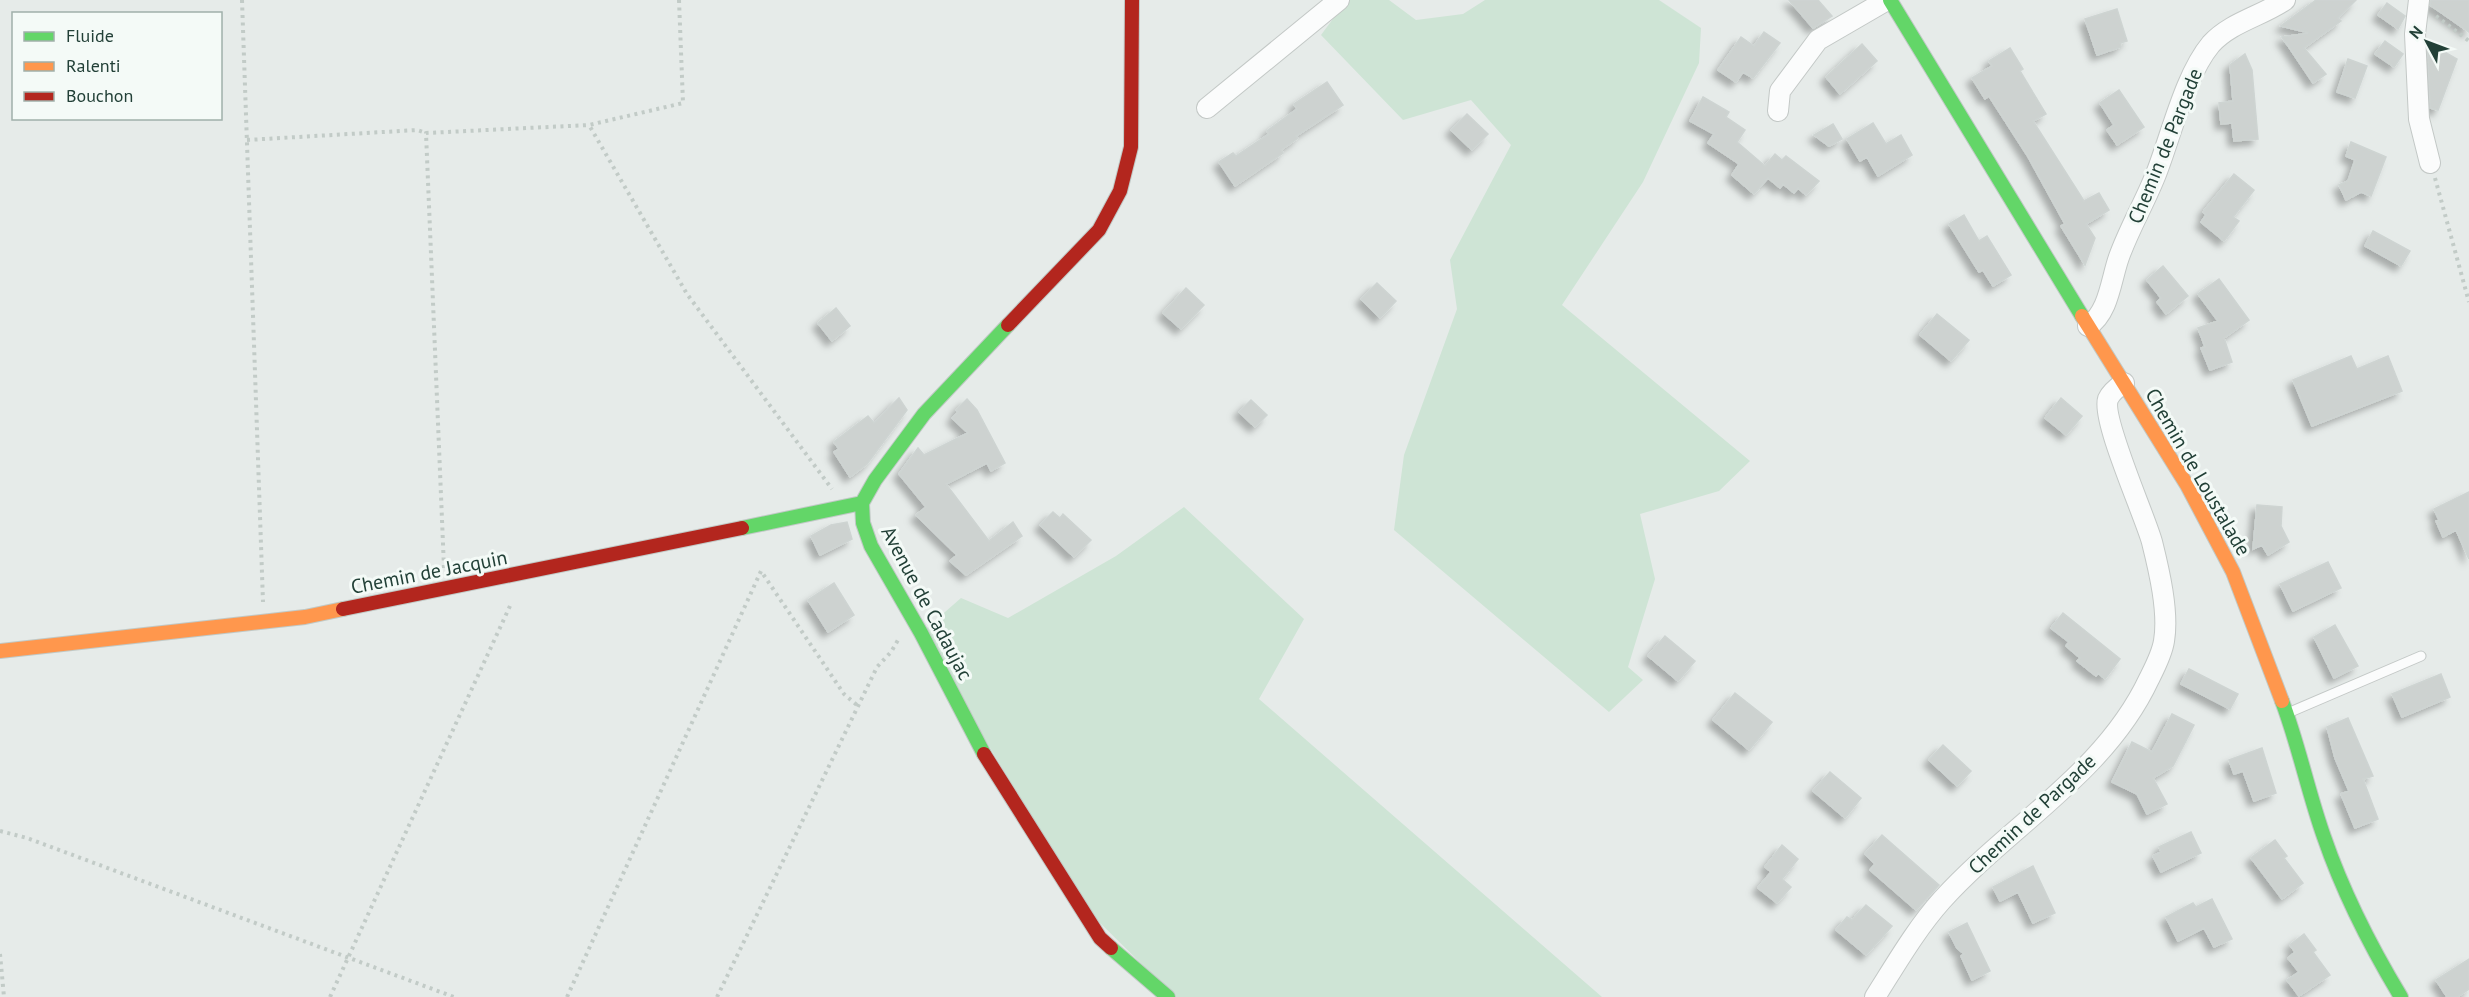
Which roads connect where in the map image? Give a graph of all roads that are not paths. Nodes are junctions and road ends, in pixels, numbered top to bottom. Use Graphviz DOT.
graph roads {
  1 [pos="1132,0"];
  2 [pos="1339,0"];
  3 [pos="1888,0"];
  4 [pos="2285,0"];
  5 [pos="2419,1"];
  6 [pos="1208,108"];
  7 [pos="1778,111"];
  8 [pos="2430,163"];
  9 [pos="2088,326"];
  10 [pos="2124,383"];
  11 [pos="858,504"];
  12 [pos="0,651"];
  13 [pos="2421,656"];
  14 [pos="2286,714"];
  15 [pos="1168,997"];
  16 [pos="1875,997"];
  17 [pos="2401,997"];
  1 -- 11 [label="street"];
  2 -- 6 [label="street"];
  3 -- 7 [label="street"];
  3 -- 9 [label="street, Chemin de Loustalade"];
  4 -- 9 [label="street, Chemin de Pargade"];
  5 -- 8 [label="street"];
  9 -- 10 [label="street, Chemin de Loustalade"];
  10 -- 14 [label="street, Chemin de Loustalade"];
  10 -- 16 [label="street, Chemin de Pargade"];
  11 -- 12 [label="street, Chemin de Jacquin"];
  11 -- 15 [label="street, Avenue de Cadaujac"];
  13 -- 14 [label="lane"];
  14 -- 17 [label="street, Chemin de Loustalade"];
}
